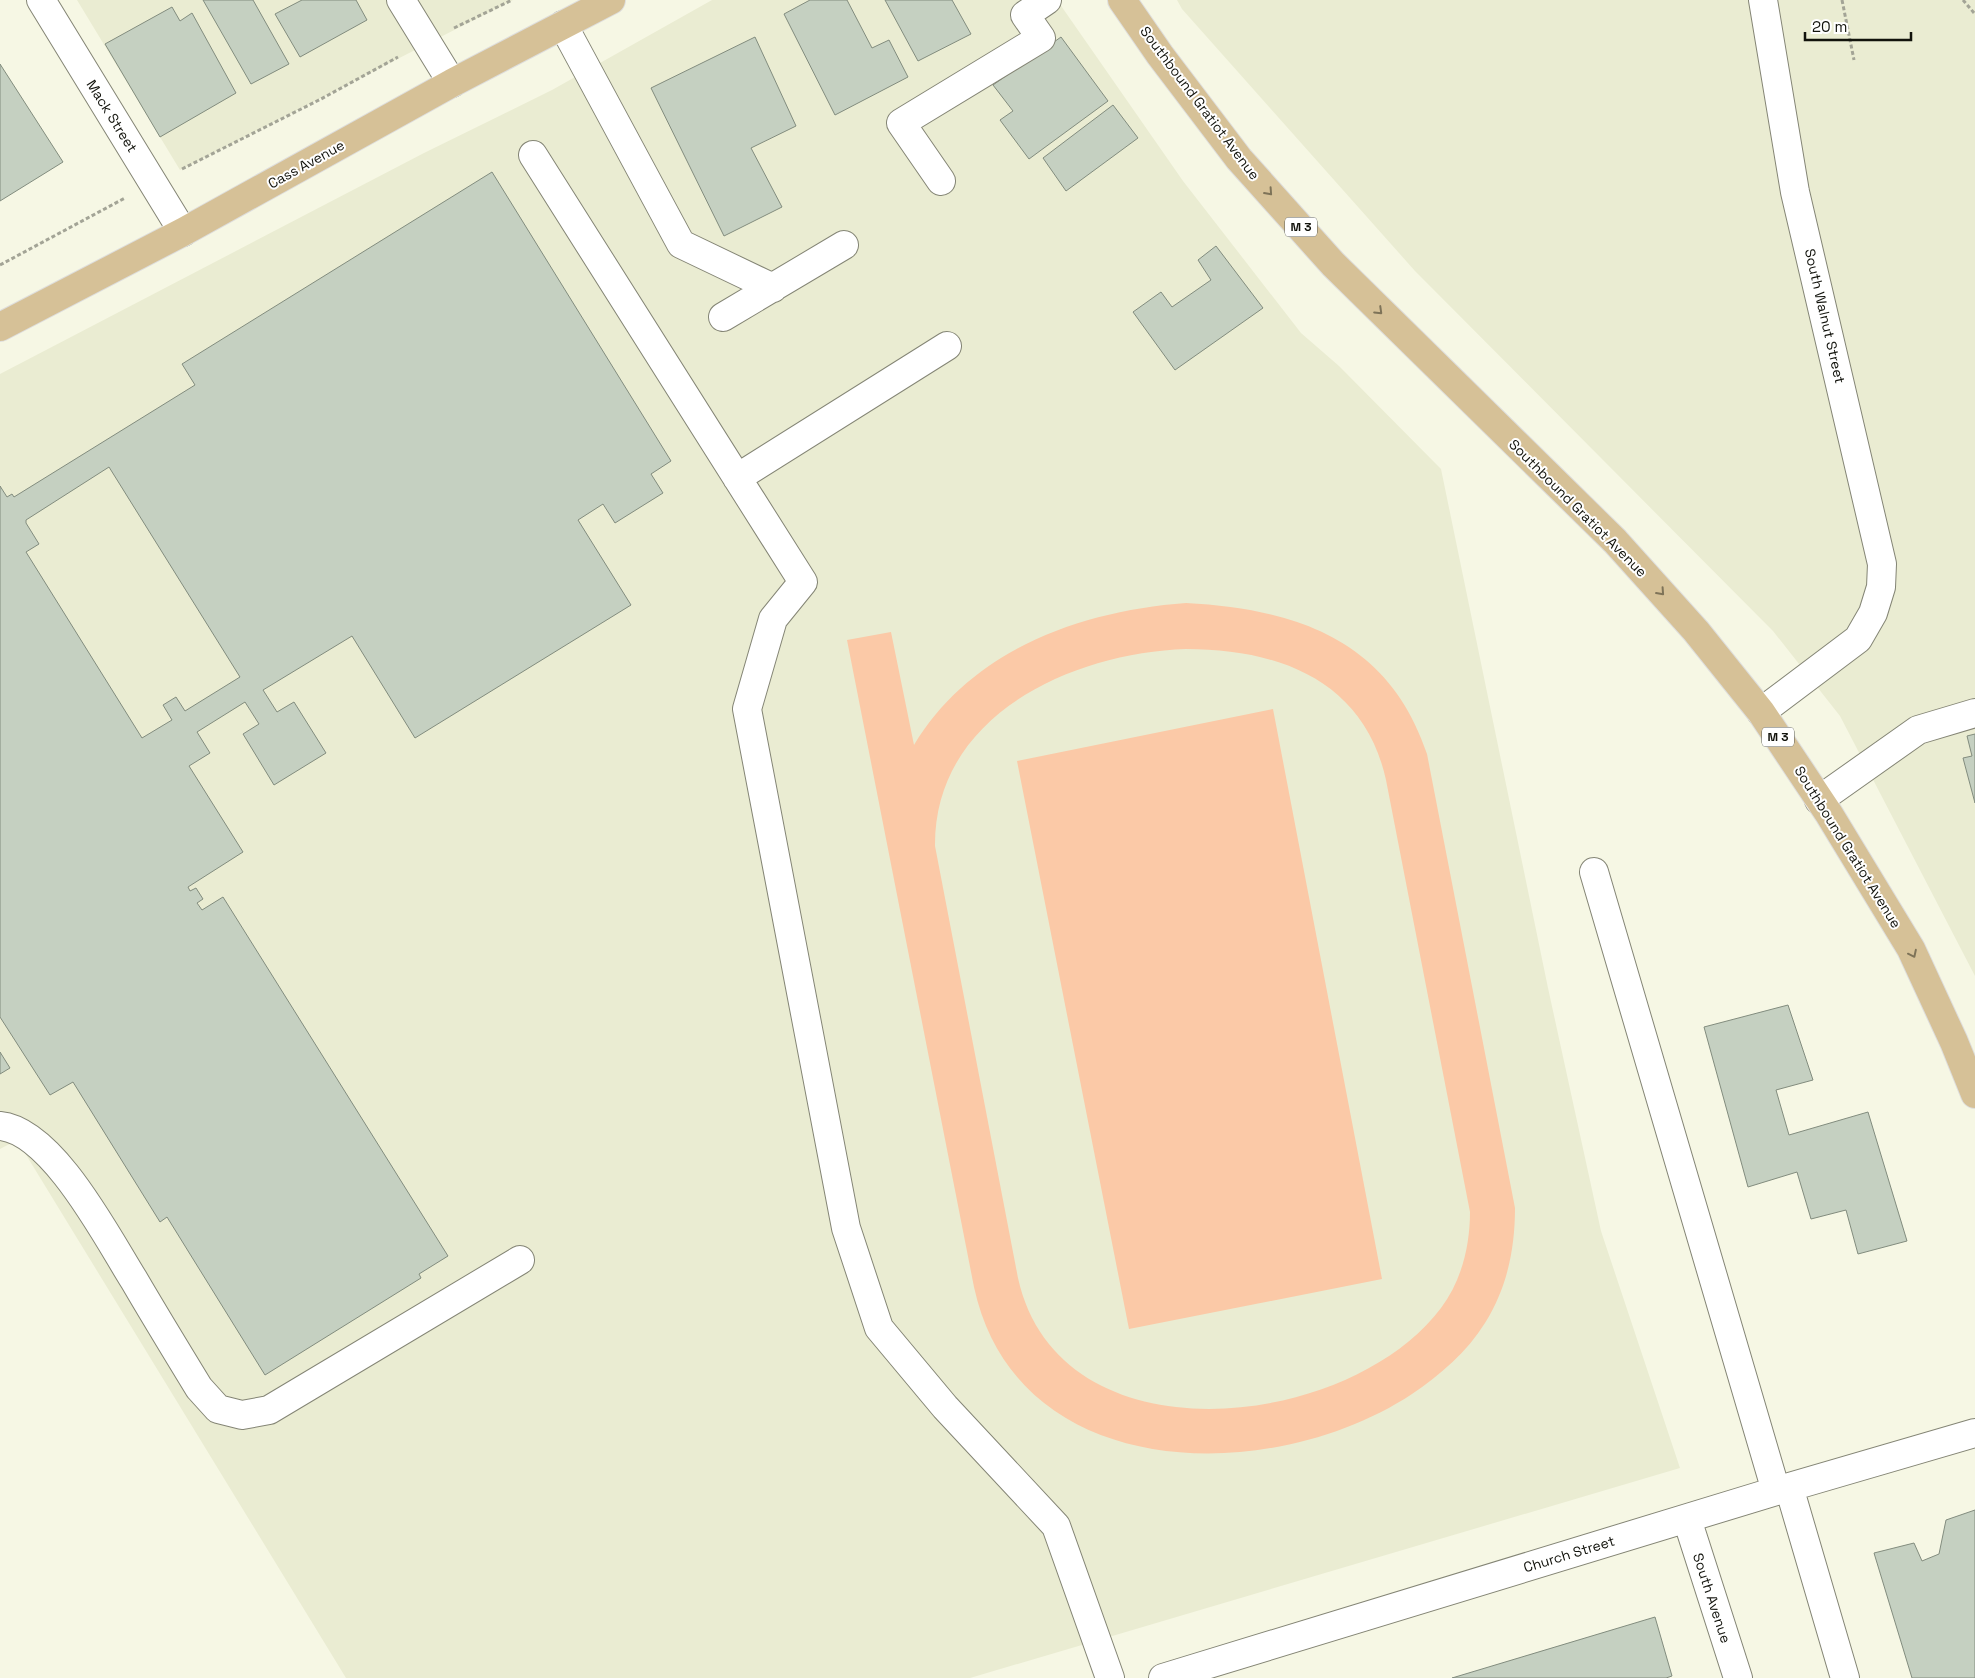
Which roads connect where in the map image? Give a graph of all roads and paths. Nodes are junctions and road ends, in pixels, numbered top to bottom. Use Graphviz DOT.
graph roads {
  1 [pos="41,0"];
  2 [pos="401,0"];
  3 [pos="512,0"];
  4 [pos="610,0"];
  5 [pos="1047,0"];
  6 [pos="1122,0"];
  7 [pos="1764,0"];
  8 [pos="1842,0"];
  9 [pos="1963,0"];
  10 [pos="1975,14"];
  11 [pos="563,25"];
  12 [pos="426,41"];
  13 [pos="1854,60"];
  14 [pos="452,83"];
  15 [pos="533,155"];
  16 [pos="941,181"];
  17 [pos="153,183"];
  18 [pos="183,232"];
  19 [pos="844,245"];
  20 [pos="0,265"];
  21 [pos="773,288"];
  22 [pos="723,317"];
  23 [pos="0,327"];
  24 [pos="947,346"];
  25 [pos="737,478"];
  26 [pos="1762,712"];
  27 [pos="1975,713"];
  28 [pos="1819,800"];
  29 [pos="1594,872"];
  30 [pos="1975,1094"];
  31 [pos="0,1126"];
  32 [pos="520,1260"];
  33 [pos="1975,1433"];
  34 [pos="1782,1489"];
  35 [pos="1687,1518"];
  36 [pos="1110,1678"];
  37 [pos="1164,1678"];
  38 [pos="1738,1678"];
  39 [pos="1844,1678"];
  1 -- 17 [label="street, Mack Street"];
  2 -- 12 [label="street"];
  3 -- 12 [label="path"];
  4 -- 11 [label="main road, Cass Avenue"];
  5 -- 16 [label="street"];
  6 -- 26 [label="main road, Southbound Gratiot Avenue / M 3, one-way"];
  7 -- 26 [label="street, South Walnut Street"];
  8 -- 13 [label="path"];
  9 -- 10 [label="path"];
  11 -- 14 [label="main road, Cass Avenue"];
  11 -- 21 [label="street"];
  12 -- 14 [label="street"];
  12 -- 17 [label="path"];
  14 -- 18 [label="main road, Cass Avenue"];
  15 -- 25 [label="street"];
  17 -- 18 [label="street, Mack Street"];
  17 -- 20 [label="path"];
  18 -- 23 [label="main road, Cass Avenue"];
  19 -- 21 [label="street"];
  21 -- 22 [label="street"];
  24 -- 25 [label="street"];
  25 -- 36 [label="street"];
  26 -- 28 [label="main road, Southbound Gratiot Avenue / M 3"];
  27 -- 28 [label="street"];
  28 -- 30 [label="main road, Southbound Gratiot Avenue / M 3, one-way"];
  29 -- 34 [label="street"];
  31 -- 32 [label="street"];
  33 -- 34 [label="street, Church Street"];
  34 -- 35 [label="street, Church Street"];
  34 -- 39 [label="street"];
  35 -- 37 [label="street, Church Street"];
  35 -- 38 [label="street, South Avenue"];
}
